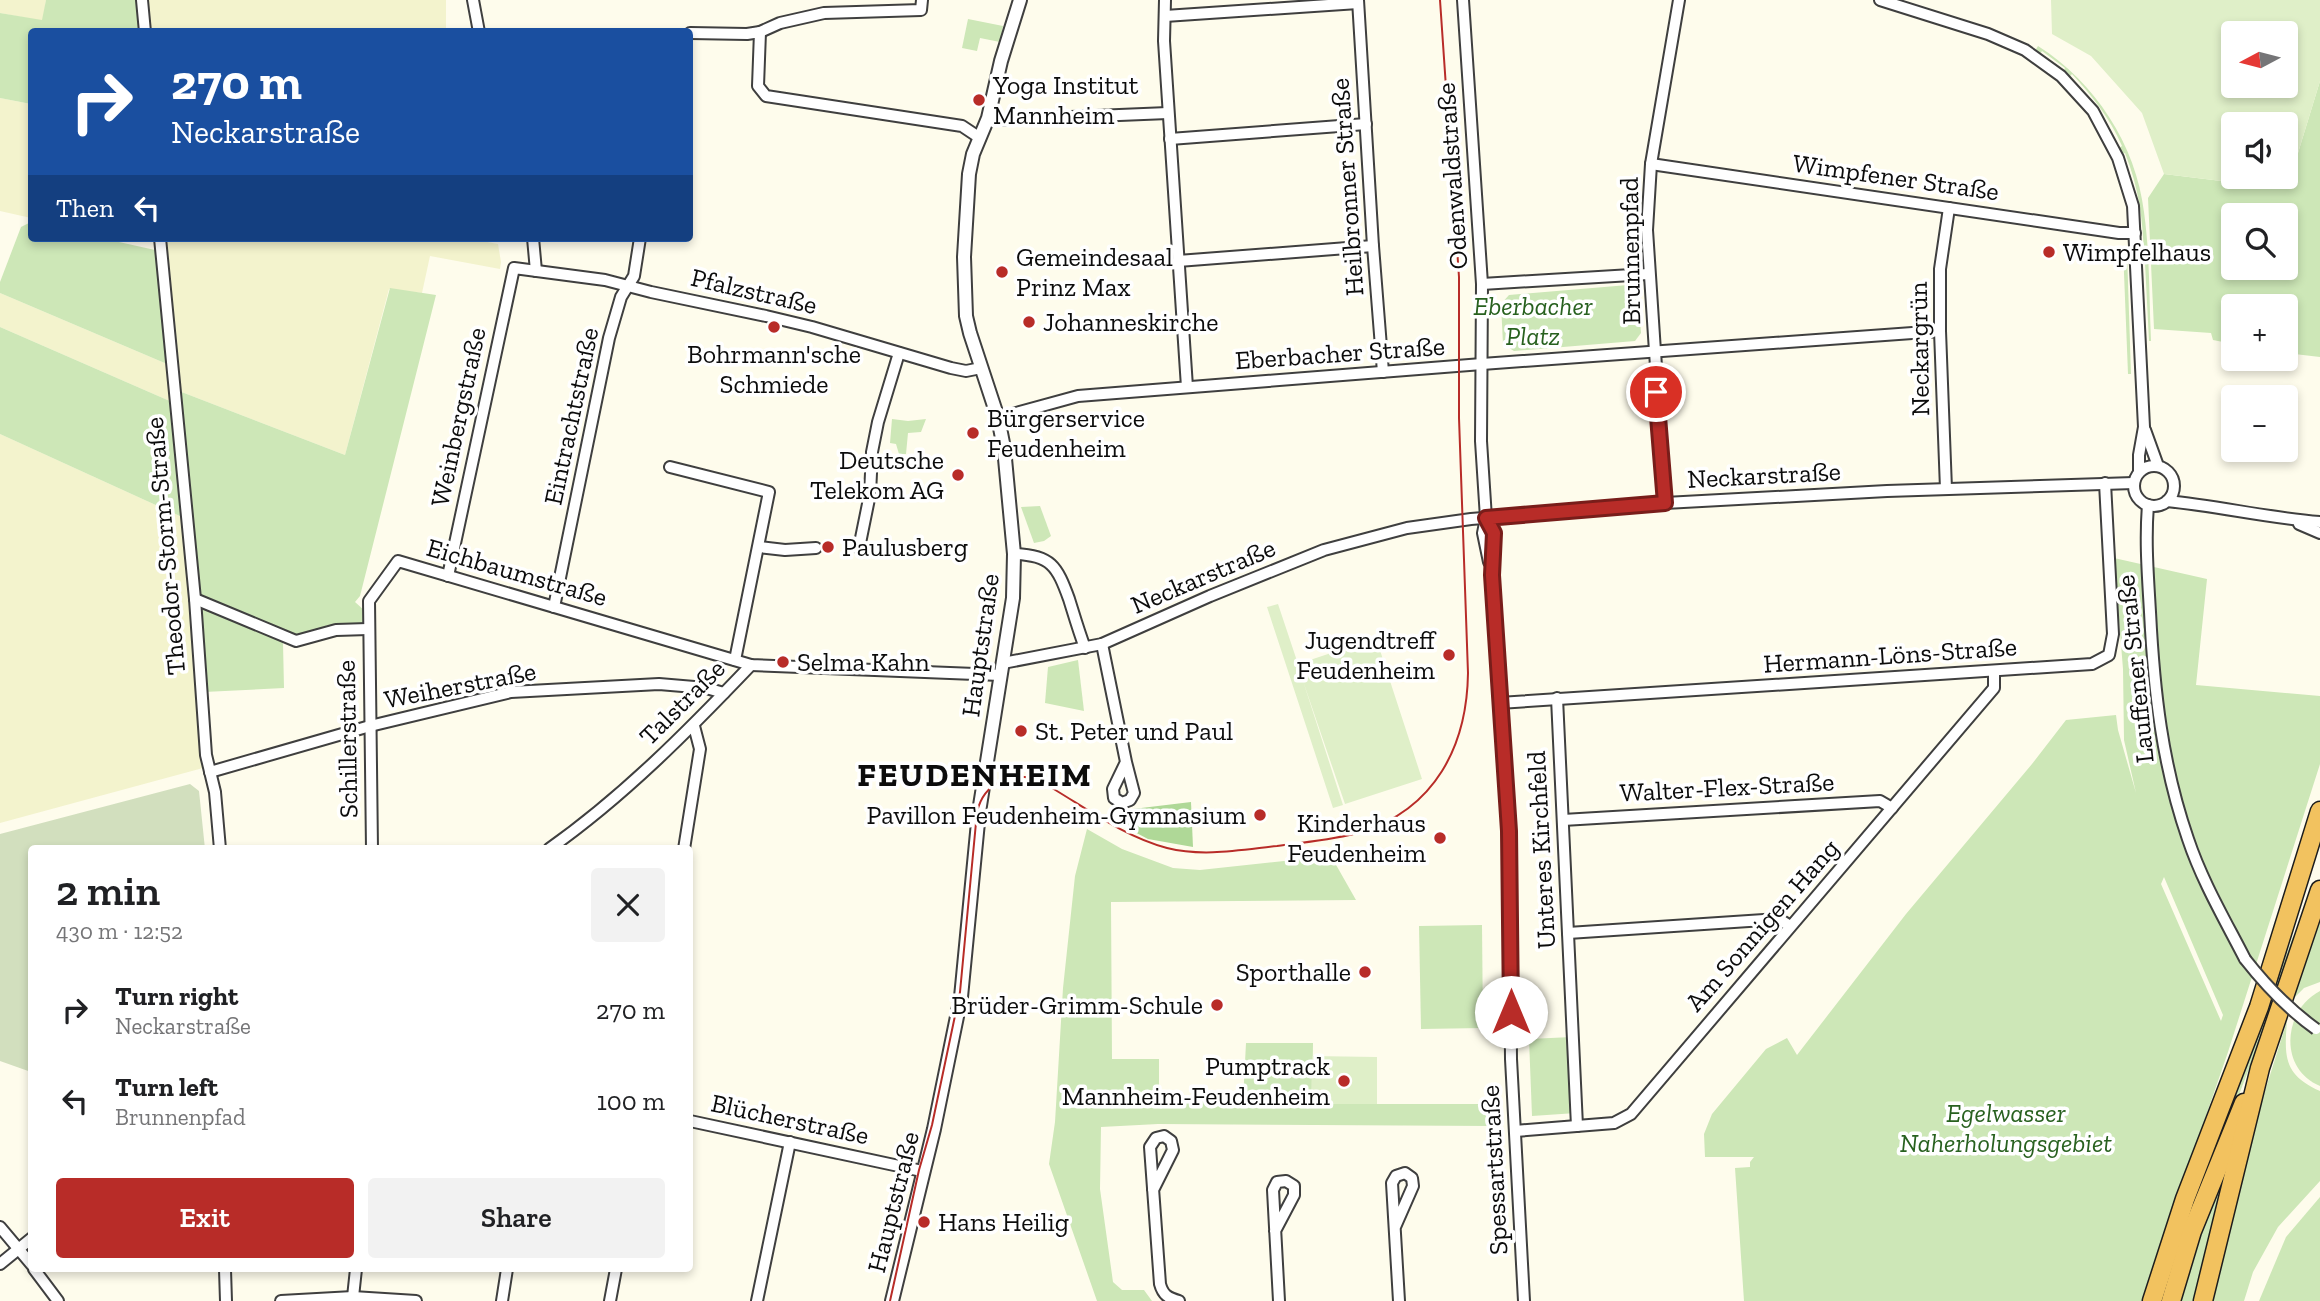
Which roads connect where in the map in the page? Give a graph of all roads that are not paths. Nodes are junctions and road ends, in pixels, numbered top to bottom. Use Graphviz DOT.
graph roads {
  1 [pos="142,0"];
  2 [pos="473,0"];
  3 [pos="823,0"];
  4 [pos="1020,0"];
  5 [pos="1165,0"];
  6 [pos="1463,0"];
  7 [pos="1679,0"];
  8 [pos="1880,0"];
  9 [pos="1358,1"];
  10 [pos="922,5"];
  11 [pos="824,13"];
  12 [pos="1165,16"];
  13 [pos="145,28"];
  14 [pos="478,28"];
  15 [pos="760,32"];
  16 [pos="693,33"];
  17 [pos="1168,113"];
  18 [pos="988,118"];
  19 [pos="1366,124"];
  20 [pos="979,138"];
  21 [pos="1170,139"];
  22 [pos="1651,164"];
  23 [pos="1949,208"];
  24 [pos="2134,233"];
  25 [pos="160,242"];
  26 [pos="533,242"];
  27 [pos="639,242"];
  28 [pos="1373,246"];
  29 [pos="1178,261"];
  30 [pos="514,268"];
  31 [pos="537,271"];
  32 [pos="1648,274"];
  33 [pos="1482,284"];
  34 [pos="627,286"];
  35 [pos="1940,331"];
  36 [pos="899,352"];
  37 [pos="1655,352"];
  38 [pos="1482,364"];
  39 [pos="981,368"];
  40 [pos="1383,372"];
  41 [pos="1187,387"];
  42 [pos="998,418"];
  43 [pos="2144,427"];
  44 [pos="2158,466"];
  45 [pos="670,467"];
  46 [pos="2139,471"];
  47 [pos="2105,483"];
  48 [pos="2134,483"];
  49 [pos="2174,487"];
  50 [pos="1946,489"];
  51 [pos="2167,502"];
  52 [pos="1665,503"];
  53 [pos="2196,504"];
  54 [pos="2148,505"];
  55 [pos="1486,518"];
  56 [pos="2290,520"];
  57 [pos="2320,522"];
  58 [pos="2320,533"];
  59 [pos="759,547"];
  60 [pos="816,548"];
  61 [pos="859,548"];
  62 [pos="1014,554"];
  63 [pos="448,576"];
  64 [pos="195,599"];
  65 [pos="554,607"];
  66 [pos="368,629"];
  67 [pos="1102,644"];
  68 [pos="1085,648"];
  69 [pos="735,660"];
  70 [pos="751,665"];
  71 [pos="1001,669"];
  72 [pos="1994,671"];
  73 [pos="724,693"];
  74 [pos="1557,698"];
  75 [pos="1499,703"];
  76 [pos="370,726"];
  77 [pos="694,726"];
  78 [pos="1126,762"];
  79 [pos="210,772"];
  80 [pos="1892,808"];
  81 [pos="2320,811"];
  82 [pos="1563,820"];
  83 [pos="566,836"];
  84 [pos="220,845"];
  85 [pos="372,845"];
  86 [pos="554,845"];
  87 [pos="569,845"];
  88 [pos="685,845"];
  89 [pos="2320,890"];
  90 [pos="1790,926"];
  91 [pos="1568,933"];
  92 [pos="2318,1031"];
  93 [pos="2260,1068"];
  94 [pos="693,1122"];
  95 [pos="1577,1126"];
  96 [pos="1515,1131"];
  97 [pos="790,1142"];
  98 [pos="922,1171"];
  99 [pos="1153,1190"];
  100 [pos="0,1227"];
  101 [pos="1395,1227"];
  102 [pos="1275,1231"];
  103 [pos="28,1241"];
  104 [pos="18,1248"];
  105 [pos="28,1261"];
  106 [pos="0,1264"];
  107 [pos="37,1272"];
  108 [pos="225,1272"];
  109 [pos="356,1272"];
  110 [pos="507,1272"];
  111 [pos="615,1272"];
  112 [pos="353,1297"];
  113 [pos="58,1301"];
  114 [pos="226,1301"];
  115 [pos="281,1301"];
  116 [pos="415,1301"];
  117 [pos="502,1301"];
  118 [pos="610,1301"];
  119 [pos="757,1301"];
  120 [pos="892,1301"];
  121 [pos="1179,1301"];
  122 [pos="1279,1301"];
  123 [pos="1399,1301"];
  124 [pos="1524,1301"];
  125 [pos="2152,1301"];
  126 [pos="2171,1301"];
  127 [pos="2203,1301"];
  1 -- 13 [label="street"];
  2 -- 14 [label="street"];
  3 -- 11 [label="street"];
  4 -- 18 [label="street, Hauptstraße"];
  5 -- 12 [label="street"];
  6 -- 33 [label="street, Odenwaldstraße"];
  7 -- 22 [label="street, Brunnenpfad"];
  8 -- 24 [label="street"];
  9 -- 12 [label="street"];
  9 -- 19 [label="street, Heilbronner Straße"];
  10 -- 11 [label="street"];
  11 -- 15 [label="street"];
  12 -- 17 [label="street"];
  15 -- 16 [label="street"];
  15 -- 20 [label="street"];
  17 -- 18 [label="street"];
  17 -- 21 [label="street"];
  18 -- 20 [label="street, Hauptstraße"];
  19 -- 21 [label="street"];
  19 -- 28 [label="street, Heilbronner Straße"];
  20 -- 39 [label="street, Hauptstraße"];
  21 -- 29 [label="street"];
  22 -- 23 [label="street, Wimpfener Straße"];
  22 -- 32 [label="street, Brunnenpfad"];
  23 -- 24 [label="street, Wimpfener Straße"];
  23 -- 35 [label="street, Neckargrün"];
  24 -- 43 [label="street"];
  25 -- 64 [label="street, Theodor-Storm-Straße"];
  26 -- 31 [label="street"];
  27 -- 34 [label="street, Eintrachtstraße"];
  28 -- 29 [label="street"];
  28 -- 40 [label="street, Heilbronner Straße"];
  29 -- 41 [label="street"];
  30 -- 31 [label="street, Pfalzstraße"];
  30 -- 63 [label="street, Weinbergstraße"];
  31 -- 34 [label="street, Pfalzstraße"];
  32 -- 33 [label="street"];
  32 -- 37 [label="street, Brunnenpfad"];
  33 -- 38 [label="street, Odenwaldstraße"];
  34 -- 36 [label="street, Pfalzstraße"];
  34 -- 65 [label="street, Eintrachtstraße"];
  35 -- 37 [label="street, Eberbacher Straße"];
  35 -- 50 [label="street, Neckargrün"];
  36 -- 39 [label="street, Pfalzstraße"];
  36 -- 61 [label="street"];
  37 -- 38 [label="street, Eberbacher Straße"];
  37 -- 52 [label="street, Brunnenpfad"];
  38 -- 40 [label="street, Eberbacher Straße"];
  38 -- 55 [label="street, Odenwaldstraße"];
  39 -- 42 [label="street, Hauptstraße"];
  40 -- 41 [label="street, Eberbacher Straße"];
  41 -- 42 [label="street, Eberbacher Straße"];
  42 -- 62 [label="street, Hauptstraße"];
  43 -- 44 [label="street"];
  43 -- 46 [label="street"];
  44 -- 46 [label="street"];
  44 -- 49 [label="street"];
  45 -- 59 [label="street"];
  46 -- 48 [label="street"];
  47 -- 48 [label="street, Neckarstraße"];
  47 -- 50 [label="street, Neckarstraße"];
  47 -- 72 [label="street, Hermann-Löns-Straße"];
  48 -- 54 [label="street"];
  49 -- 51 [label="street"];
  49 -- 53 [label="street"];
  50 -- 52 [label="street, Neckarstraße"];
  51 -- 53 [label="street"];
  51 -- 54 [label="street"];
  52 -- 55 [label="street, Neckarstraße"];
  53 -- 56 [label="street"];
  54 -- 92 [label="street, Lauffener Straße, bridge"];
  55 -- 67 [label="street, Neckarstraße"];
  55 -- 75 [label="street, Spessartstraße"];
  56 -- 57 [label="street"];
  56 -- 58 [label="street"];
  59 -- 60 [label="street"];
  59 -- 69 [label="street"];
  62 -- 68 [label="street"];
  62 -- 71 [label="street, Hauptstraße"];
  63 -- 65 [label="street, Eichbaumstraße"];
  63 -- 66 [label="street, Eichbaumstraße"];
  64 -- 66 [label="street"];
  64 -- 79 [label="street, Theodor-Storm-Straße"];
  65 -- 69 [label="street, Eichbaumstraße"];
  66 -- 76 [label="street, Schillerstraße"];
  67 -- 68 [label="street, Neckarstraße"];
  67 -- 78 [label="street"];
  68 -- 71 [label="street, Neckarstraße"];
  69 -- 70 [label="street, Eichbaumstraße"];
  70 -- 71 [label="street, Talstraße"];
  70 -- 73 [label="street, Talstraße"];
  71 -- 98 [label="street, Hauptstraße"];
  72 -- 74 [label="street, Hermann-Löns-Straße"];
  72 -- 80 [label="street, Am Sonnigen Hang"];
  73 -- 76 [label="street, Weiherstraße"];
  73 -- 77 [label="street, Talstraße"];
  74 -- 75 [label="street, Hermann-Löns-Straße"];
  74 -- 82 [label="street, Unteres Kirchfeld"];
  75 -- 96 [label="street, Spessartstraße"];
  76 -- 79 [label="street, Weiherstraße"];
  76 -- 85 [label="street, Schillerstraße"];
  77 -- 83 [label="street, Talstraße"];
  77 -- 88 [label="street"];
  79 -- 84 [label="street, Theodor-Storm-Straße"];
  80 -- 82 [label="street, Walter-Flex-Straße"];
  80 -- 90 [label="street, Am Sonnigen Hang"];
  81 -- 125 [label="highway"];
  82 -- 91 [label="street, Unteres Kirchfeld"];
  83 -- 86 [label="street, Talstraße"];
  83 -- 87 [label="street"];
  89 -- 93 [label="highway"];
  90 -- 91 [label="street"];
  90 -- 95 [label="street, Am Sonnigen Hang"];
  91 -- 95 [label="street, Unteres Kirchfeld"];
  93 -- 126 [label="highway"];
  93 -- 127 [label="highway"];
  94 -- 97 [label="street, Blücherstraße"];
  95 -- 96 [label="street, Am Sonnigen Hang"];
  96 -- 124 [label="street, Spessartstraße"];
  97 -- 98 [label="street, Blücherstraße"];
  97 -- 119 [label="street"];
  98 -- 120 [label="street, Hauptstraße"];
  99 -- 121 [label="street"];
  100 -- 104 [label="street"];
  101 -- 123 [label="street"];
  102 -- 122 [label="street"];
  103 -- 104 [label="street"];
  104 -- 105 [label="street"];
  104 -- 106 [label="street"];
  107 -- 113 [label="street"];
  108 -- 114 [label="street"];
  109 -- 112 [label="street"];
  110 -- 117 [label="street"];
  111 -- 118 [label="street"];
  112 -- 115 [label="street"];
  112 -- 116 [label="street"];
}
